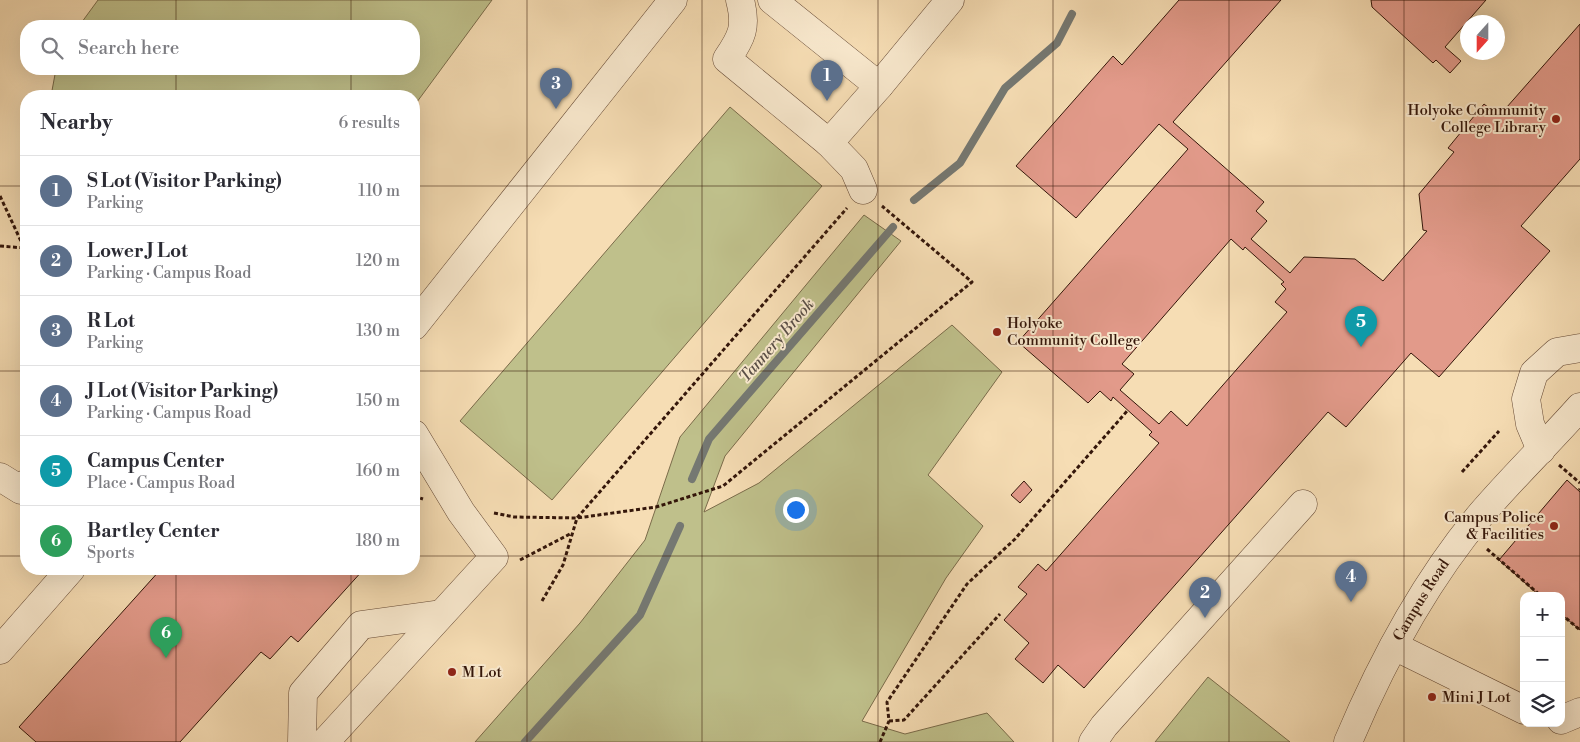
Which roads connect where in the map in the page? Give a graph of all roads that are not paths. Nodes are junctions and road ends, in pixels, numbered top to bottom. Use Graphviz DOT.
graph roads {
  1 [pos="673,0"];
  2 [pos="740,0"];
  3 [pos="772,0"];
  4 [pos="950,0"];
  5 [pos="879,86"];
  6 [pos="829,143"];
  7 [pos="872,197"];
  8 [pos="420,318"];
  9 [pos="1580,348"];
  10 [pos="1580,407"];
  11 [pos="420,444"];
  12 [pos="1548,456"];
  13 [pos="0,477"];
  14 [pos="20,489"];
  15 [pos="1303,504"];
  16 [pos="66,575"];
  17 [pos="441,614"];
  18 [pos="1394,646"];
  19 [pos="0,650"];
  20 [pos="1520,708"];
  21 [pos="1580,712"];
  22 [pos="1565,718"];
  23 [pos="302,742"];
  24 [pos="325,742"];
  25 [pos="1093,742"];
  26 [pos="1348,742"];
  1 -- 8 [label="street"];
  2 -- 6 [label="street"];
  3 -- 5 [label="street"];
  4 -- 5 [label="street"];
  5 -- 6 [label="street"];
  6 -- 7 [label="street"];
  9 -- 12 [label="street"];
  10 -- 12 [label="street, Campus Road"];
  11 -- 17 [label="street"];
  12 -- 18 [label="street, Campus Road"];
  13 -- 14 [label="street"];
  15 -- 25 [label="street"];
  16 -- 19 [label="street"];
  17 -- 23 [label="street"];
  17 -- 24 [label="street"];
  18 -- 20 [label="street"];
  18 -- 26 [label="street, Campus Road"];
  21 -- 22 [label="street"];
}
